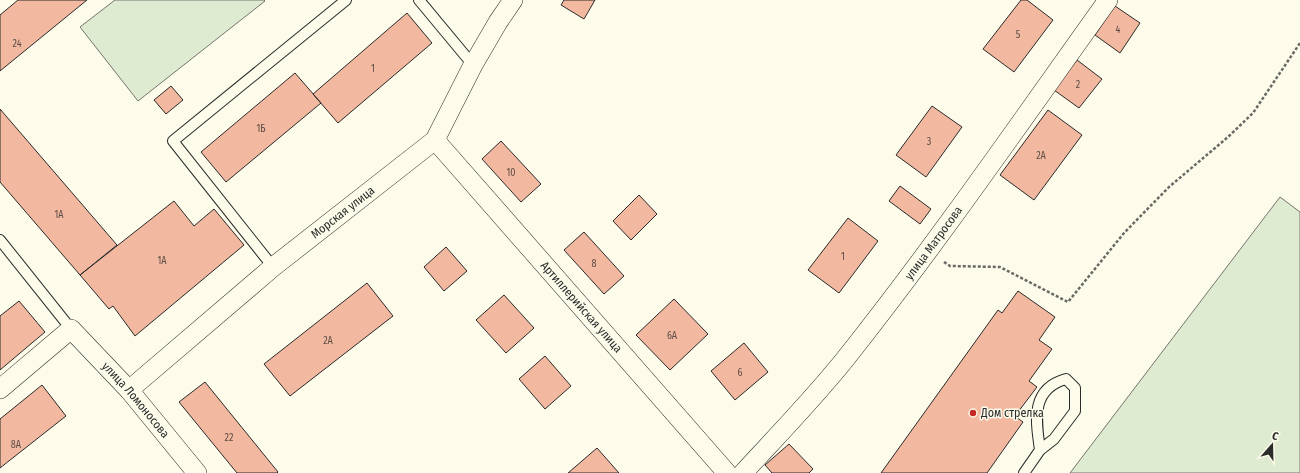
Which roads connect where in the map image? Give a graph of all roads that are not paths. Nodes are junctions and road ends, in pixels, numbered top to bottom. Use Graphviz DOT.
graph roads {
  1 [pos="346,0"];
  2 [pos="419,0"];
  3 [pos="513,0"];
  4 [pos="1108,0"];
  5 [pos="473,65"];
  6 [pos="435,140"];
  7 [pos="0,240"];
  8 [pos="273,267"];
  9 [pos="71,329"];
  10 [pos="0,389"];
  11 [pos="129,390"];
  12 [pos="1040,450"];
  13 [pos="197,473"];
  14 [pos="727,473"];
  15 [pos="743,473"];
  16 [pos="1024,473"];
  1 -- 8 [label="lane"];
  2 -- 5 [label="lane"];
  3 -- 5 [label="street, Морская улица"];
  4 -- 15 [label="street, улица Матросова"];
  5 -- 6 [label="street, Морская улица"];
  6 -- 8 [label="street, Морская улица"];
  6 -- 14 [label="street, Артиллерийская улица"];
  7 -- 9 [label="lane"];
  8 -- 11 [label="street, Морская улица"];
  9 -- 10 [label="street"];
  9 -- 11 [label="street, улица Ломоносова"];
  11 -- 13 [label="street, улица Ломоносова"];
  12 -- 12 [label="lane"];
  12 -- 16 [label="lane"];
}
